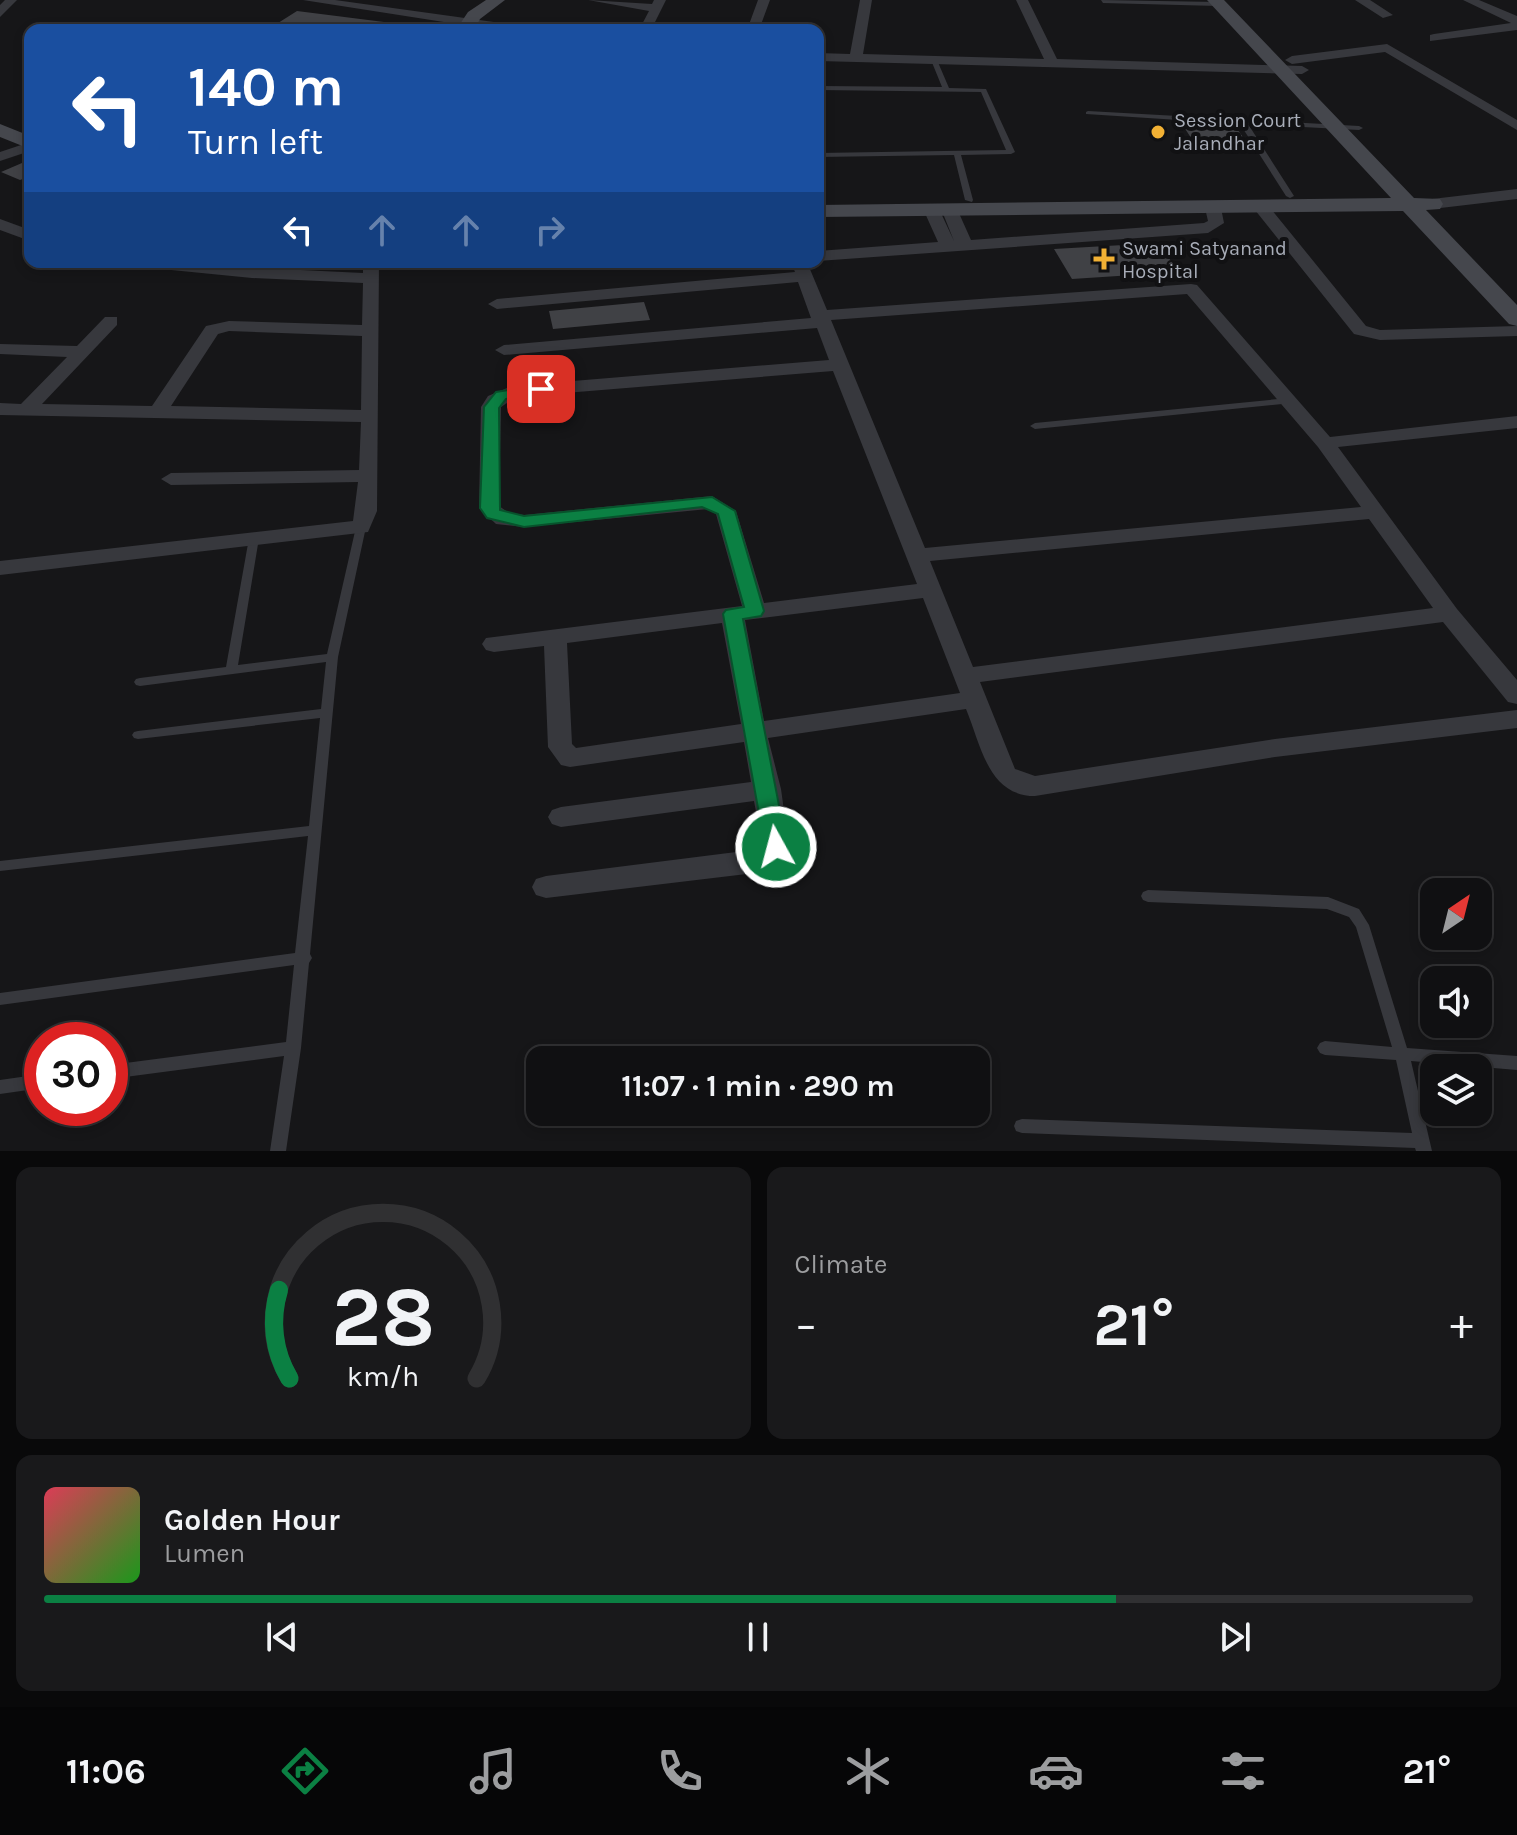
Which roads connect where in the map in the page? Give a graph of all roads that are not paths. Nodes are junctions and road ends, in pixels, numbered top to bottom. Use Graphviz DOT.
graph roads {
  1 [pos="11,0"];
  2 [pos="309,0"];
  3 [pos="497,0"];
  4 [pos="594,0"];
  5 [pos="764,0"];
  6 [pos="866,0"];
  7 [pos="1022,0"];
  8 [pos="1361,0"];
  9 [pos="1469,0"];
  10 [pos="612,1"];
  11 [pos="1103,1"];
  12 [pos="1222,1"];
  13 [pos="658,4"];
  14 [pos="0,13"];
  15 [pos="1387,15"];
  16 [pos="1517,23"];
  17 [pos="455,24"];
  18 [pos="469,24"];
  19 [pos="648,24"];
  20 [pos="755,24"];
  21 [pos="1434,38"];
  22 [pos="824,57"];
  23 [pos="856,58"];
  24 [pos="934,60"];
  25 [pos="1053,64"];
  26 [pos="1292,67"];
  27 [pos="824,88"];
  28 [pos="946,89"];
  29 [pos="1088,113"];
  30 [pos="0,119"];
  31 [pos="1243,122"];
  32 [pos="1517,126"];
  33 [pos="1336,127"];
  34 [pos="1359,128"];
  35 [pos="24,129"];
  36 [pos="0,130"];
  37 [pos="24,141"];
  38 [pos="24,147"];
  39 [pos="957,154"];
  40 [pos="824,155"];
  41 [pos="0,157"];
  42 [pos="1517,194"];
  43 [pos="1290,196"];
  44 [pos="1416,199"];
  45 [pos="824,200"];
  46 [pos="1128,203"];
  47 [pos="950,207"];
  48 [pos="1261,207"];
  49 [pos="1213,208"];
  50 [pos="824,211"];
  51 [pos="0,224"];
  52 [pos="24,234"];
  53 [pos="957,246"];
  54 [pos="824,256"];
  55 [pos="202,268"];
  56 [pos="801,269"];
  57 [pos="370,270"];
  58 [pos="1517,291"];
  59 [pos="497,304"];
  60 [pos="821,319"];
  61 [pos="1517,319"];
  62 [pos="111,321"];
  63 [pos="369,331"];
  64 [pos="1517,331"];
  65 [pos="0,349"];
  66 [pos="504,350"];
  67 [pos="81,352"];
  68 [pos="838,365"];
  69 [pos="1289,401"];
  70 [pos="0,409"];
  71 [pos="27,409"];
  72 [pos="158,411"];
  73 [pos="371,416"];
  74 [pos="1517,422"];
  75 [pos="1035,426"];
  76 [pos="1325,443"];
  77 [pos="368,476"];
  78 [pos="171,479"];
  79 [pos="1373,512"];
  80 [pos="361,527"];
  81 [pos="254,538"];
  82 [pos="916,556"];
  83 [pos="0,568"];
  84 [pos="930,590"];
  85 [pos="744,613"];
  86 [pos="1449,614"];
  87 [pos="555,636"];
  88 [pos="494,644"];
  89 [pos="332,657"];
  90 [pos="231,670"];
  91 [pos="966,676"];
  92 [pos="140,682"];
  93 [pos="1517,696"];
  94 [pos="976,699"];
  95 [pos="326,713"];
  96 [pos="1517,719"];
  97 [pos="757,733"];
  98 [pos="138,735"];
  99 [pos="768,789"];
  100 [pos="561,817"];
  101 [pos="316,830"];
  102 [pos="0,866"];
  103 [pos="546,887"];
  104 [pos="1148,896"];
  105 [pos="305,958"];
  106 [pos="0,999"];
  107 [pos="293,1048"];
  108 [pos="1325,1048"];
  109 [pos="1402,1055"];
  110 [pos="1517,1063"];
  111 [pos="128,1070"];
  112 [pos="24,1084"];
  113 [pos="0,1087"];
  114 [pos="1022,1126"];
  115 [pos="1423,1146"];
  116 [pos="278,1151"];
  1 -- 14 [label="street"];
  2 -- 17 [label="street"];
  3 -- 18 [label="street"];
  4 -- 10 [label="street"];
  5 -- 20 [label="street"];
  6 -- 23 [label="street"];
  7 -- 25 [label="street"];
  8 -- 15 [label="street"];
  9 -- 16 [label="street"];
  10 -- 13 [label="street"];
  11 -- 12 [label="lane"];
  12 -- 26 [label="street"];
  13 -- 19 [label="street"];
  16 -- 21 [label="street"];
  22 -- 23 [label="street"];
  23 -- 24 [label="street"];
  24 -- 25 [label="street"];
  24 -- 28 [label="lane"];
  25 -- 26 [label="street"];
  26 -- 32 [label="street"];
  26 -- 33 [label="street"];
  26 -- 34 [label="street"];
  27 -- 28 [label="lane"];
  28 -- 39 [label="lane"];
  29 -- 31 [label="lane"];
  30 -- 35 [label="street"];
  31 -- 33 [label="lane"];
  31 -- 43 [label="lane"];
  33 -- 34 [label="lane"];
  33 -- 44 [label="street"];
  34 -- 44 [label="street"];
  36 -- 37 [label="street"];
  38 -- 41 [label="street"];
  39 -- 40 [label="lane"];
  39 -- 47 [label="lane"];
  42 -- 44 [label="street"];
  43 -- 44 [label="street"];
  43 -- 46 [label="street"];
  44 -- 48 [label="street"];
  44 -- 58 [label="street"];
  44 -- 61 [label="street"];
  45 -- 47 [label="street"];
  46 -- 47 [label="street"];
  46 -- 49 [label="street"];
  47 -- 50 [label="street"];
  47 -- 53 [label="street"];
  48 -- 49 [label="street"];
  48 -- 64 [label="street"];
  49 -- 53 [label="street"];
  51 -- 52 [label="street"];
  53 -- 54 [label="street"];
  55 -- 57 [label="street"];
  56 -- 59 [label="street"];
  56 -- 60 [label="street"];
  57 -- 63 [label="street"];
  60 -- 66 [label="street"];
  60 -- 68 [label="street"];
  60 -- 69 [label="street"];
  62 -- 67 [label="street"];
  63 -- 72 [label="street"];
  63 -- 73 [label="street"];
  65 -- 67 [label="street"];
  67 -- 71 [label="street"];
  68 -- 82 [label="street"];
  68 -- 85 [label="street"];
  69 -- 75 [label="lane"];
  69 -- 76 [label="street"];
  70 -- 71 [label="street"];
  71 -- 72 [label="street"];
  72 -- 73 [label="street"];
  73 -- 77 [label="street"];
  74 -- 76 [label="street"];
  76 -- 79 [label="street"];
  77 -- 78 [label="street"];
  77 -- 80 [label="street"];
  79 -- 82 [label="street"];
  79 -- 86 [label="street"];
  80 -- 81 [label="street"];
  80 -- 89 [label="lane"];
  81 -- 83 [label="street"];
  81 -- 90 [label="lane"];
  82 -- 84 [label="street"];
  84 -- 85 [label="street"];
  84 -- 91 [label="street"];
  85 -- 87 [label="street"];
  85 -- 97 [label="street"];
  86 -- 91 [label="street"];
  86 -- 93 [label="street"];
  87 -- 88 [label="street"];
  87 -- 97 [label="street"];
  89 -- 90 [label="lane"];
  89 -- 95 [label="lane"];
  90 -- 92 [label="lane"];
  91 -- 94 [label="street"];
  94 -- 96 [label="street"];
  94 -- 97 [label="street"];
  95 -- 98 [label="lane"];
  95 -- 101 [label="lane"];
  97 -- 99 [label="street"];
  99 -- 100 [label="street"];
  99 -- 103 [label="street"];
  101 -- 102 [label="lane"];
  101 -- 105 [label="lane"];
  104 -- 109 [label="lane"];
  105 -- 106 [label="lane"];
  105 -- 107 [label="lane"];
  107 -- 111 [label="lane"];
  107 -- 116 [label="lane"];
  108 -- 109 [label="lane"];
  109 -- 110 [label="lane"];
  109 -- 115 [label="lane"];
  112 -- 113 [label="lane"];
  114 -- 115 [label="lane"];
}
